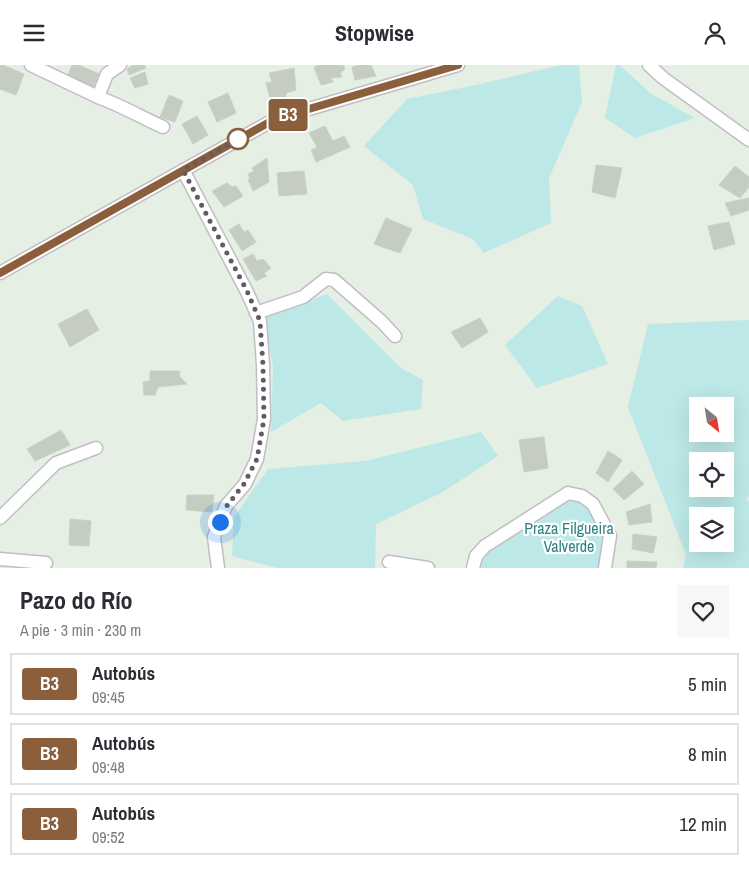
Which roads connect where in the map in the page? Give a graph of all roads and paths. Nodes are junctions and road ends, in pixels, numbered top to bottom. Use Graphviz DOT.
graph roads {
  1 [pos="31,65"];
  2 [pos="120,65"];
  3 [pos="458,65"];
  4 [pos="650,66"];
  5 [pos="98,97"];
  6 [pos="163,127"];
  7 [pos="749,140"];
  8 [pos="183,170"];
  9 [pos="0,273"];
  10 [pos="256,313"];
  11 [pos="395,336"];
  12 [pos="96,448"];
  13 [pos="0,518"];
  14 [pos="0,559"];
  15 [pos="389,562"];
  16 [pos="46,563"];
  17 [pos="218,568"];
  18 [pos="428,568"];
  19 [pos="473,568"];
  20 [pos="606,568"];
  1 -- 5 [label="street"];
  2 -- 5 [label="street"];
  3 -- 8 [label="street"];
  4 -- 7 [label="street"];
  5 -- 6 [label="street"];
  8 -- 9 [label="street"];
  8 -- 10 [label="street"];
  10 -- 11 [label="street"];
  10 -- 17 [label="street"];
  12 -- 13 [label="street"];
  14 -- 16 [label="street"];
  15 -- 18 [label="street"];
  19 -- 20 [label="street"];
}
